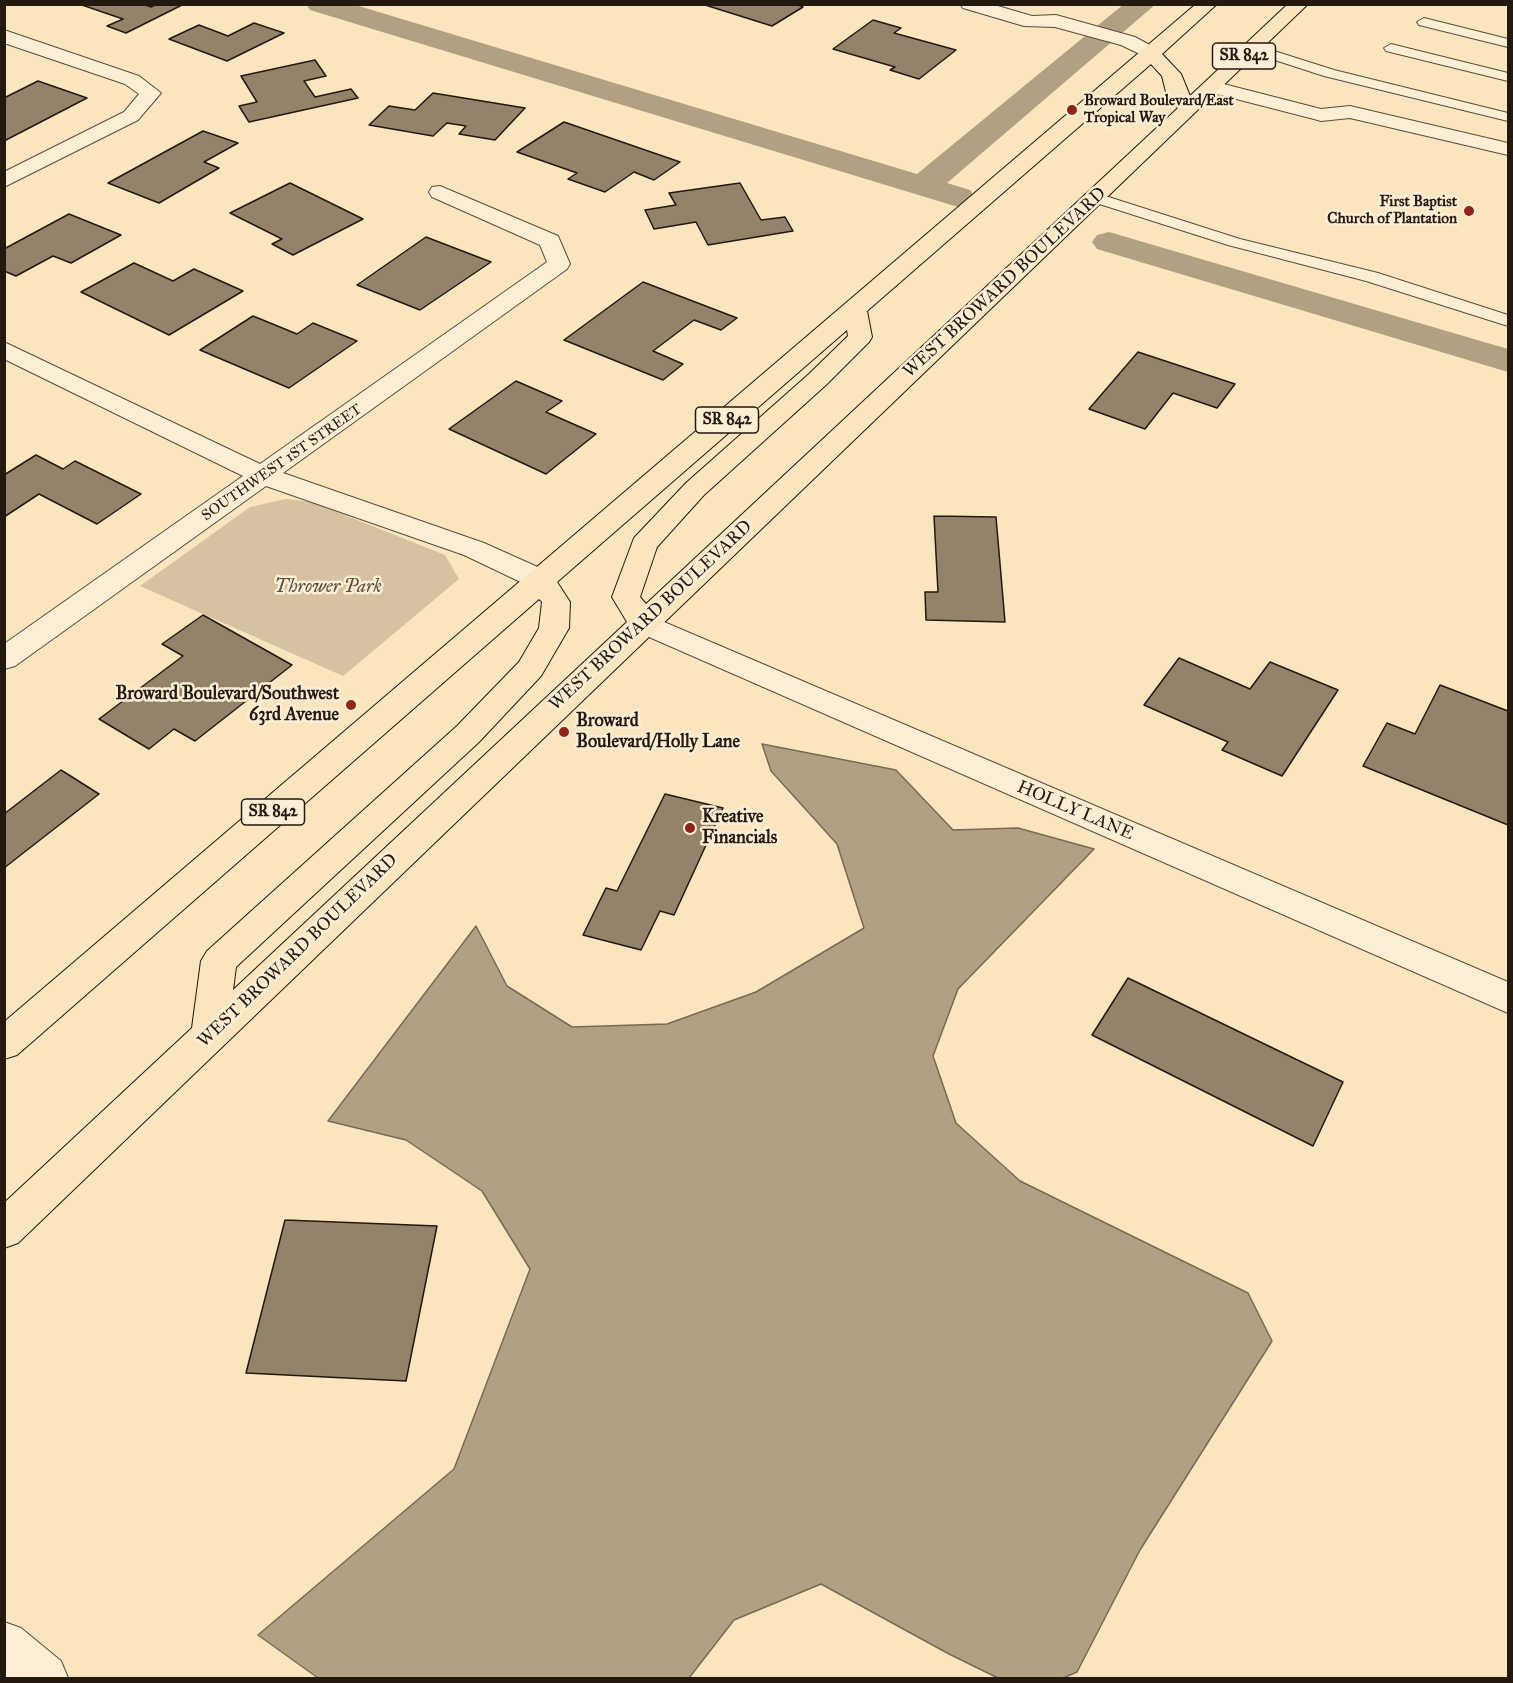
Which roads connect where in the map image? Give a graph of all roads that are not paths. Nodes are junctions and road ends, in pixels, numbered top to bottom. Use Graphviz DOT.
graph roads {
  1 [pos="969,4"];
  2 [pos="1208,4"];
  3 [pos="1299,4"];
  4 [pos="1424,22"];
  5 [pos="4,36"];
  6 [pos="1509,43"];
  7 [pos="1252,48"];
  8 [pos="1391,48"];
  9 [pos="1145,59"];
  10 [pos="1509,60"];
  11 [pos="1228,71"];
  12 [pos="1504,76"];
  13 [pos="1212,87"];
  14 [pos="1189,109"];
  15 [pos="1350,112"];
  16 [pos="1509,117"];
  17 [pos="1509,149"];
  18 [pos="4,181"];
  19 [pos="441,192"];
  20 [pos="1096,198"];
  21 [pos="855,309"];
  22 [pos="1509,321"];
  23 [pos="4,349"];
  24 [pos="264,476"];
  25 [pos="541,580"];
  26 [pos="643,624"];
  27 [pos="4,660"];
  28 [pos="1509,998"];
  29 [pos="209,1036"];
  30 [pos="4,1044"];
  31 [pos="4,1230"];
  32 [pos="4,1645"];
  33 [pos="44,1678"];
  1 -- 9 [label="street"];
  2 -- 9 [label="main road, SR 842"];
  3 -- 7 [label="main road, WEST BROWARD BOULEVARD / SR 842"];
  4 -- 6 [label="lane"];
  5 -- 18 [label="street"];
  7 -- 11 [label="main road, WEST BROWARD BOULEVARD / SR 842"];
  7 -- 16 [label="lane"];
  8 -- 12 [label="lane"];
  9 -- 14 [label="main road"];
  9 -- 21 [label="main road, SR 842"];
  10 -- 12 [label="lane"];
  11 -- 13 [label="main road, WEST BROWARD BOULEVARD / SR 842"];
  11 -- 15 [label="street"];
  13 -- 14 [label="main road, WEST BROWARD BOULEVARD / SR 842"];
  13 -- 15 [label="street"];
  14 -- 20 [label="main road, WEST BROWARD BOULEVARD / SR 842"];
  15 -- 17 [label="street"];
  19 -- 24 [label="street, SOUTHWEST 1ST STREET"];
  20 -- 22 [label="lane"];
  20 -- 26 [label="main road, WEST BROWARD BOULEVARD / SR 842"];
  21 -- 25 [label="main road, SR 842"];
  21 -- 26 [label="main road"];
  23 -- 24 [label="street"];
  24 -- 25 [label="street"];
  24 -- 27 [label="street, SOUTHWEST 1ST STREET"];
  25 -- 29 [label="main road"];
  25 -- 30 [label="main road, SR 842"];
  26 -- 28 [label="street, HOLLY LANE"];
  26 -- 29 [label="main road, WEST BROWARD BOULEVARD / SR 842"];
  29 -- 31 [label="main road, WEST BROWARD BOULEVARD / SR 842"];
  32 -- 33 [label="street"];
}
